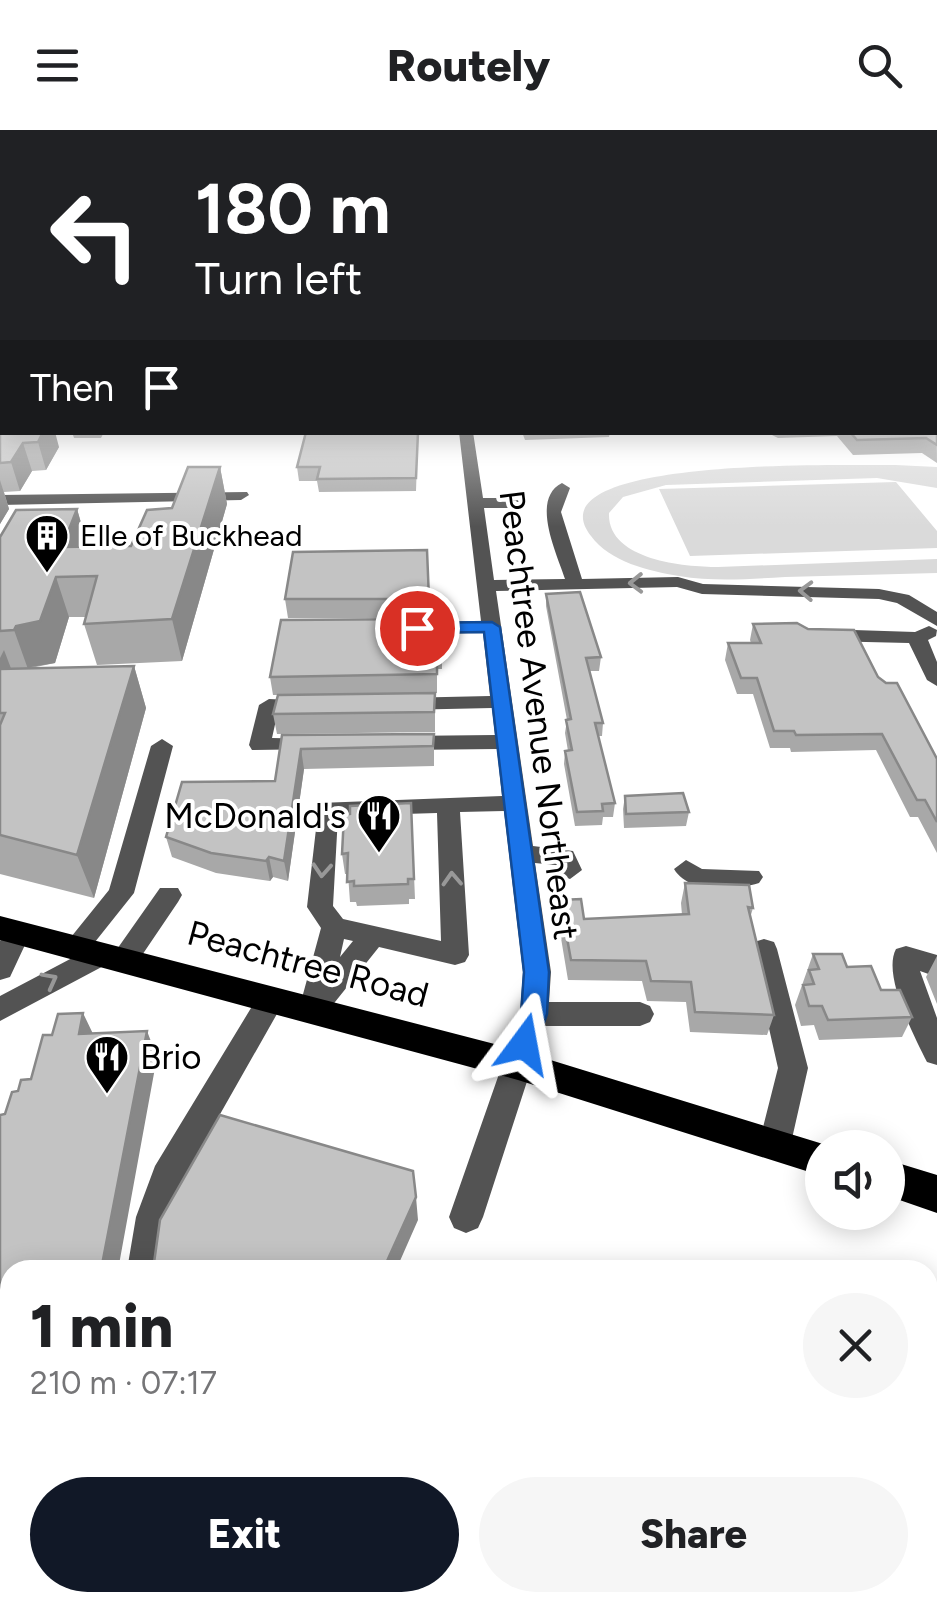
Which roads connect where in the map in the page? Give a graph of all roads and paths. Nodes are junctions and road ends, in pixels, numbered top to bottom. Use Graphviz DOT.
graph roads {
  1 [pos="466,435"];
  2 [pos="562,488"];
  3 [pos="241,494"];
  4 [pos="0,500"];
  5 [pos="476,503"];
  6 [pos="519,523"];
  7 [pos="575,584"];
  8 [pos="486,586"];
  9 [pos="937,620"];
  10 [pos="492,627"];
  11 [pos="389,628"];
  12 [pos="937,628"];
  13 [pos="804,635"];
  14 [pos="918,638"];
  15 [pos="937,680"];
  16 [pos="502,702"];
  17 [pos="377,704"];
  18 [pos="323,705"];
  19 [pos="507,742"];
  20 [pos="338,744"];
  21 [pos="377,744"];
  22 [pos="162,746"];
  23 [pos="448,804"];
  24 [pos="515,804"];
  25 [pos="521,853"];
  26 [pos="686,869"];
  27 [pos="570,870"];
  28 [pos="750,878"];
  29 [pos="169,895"];
  30 [pos="334,927"];
  31 [pos="9,930"];
  32 [pos="372,936"];
  33 [pos="764,949"];
  34 [pos="100,954"];
  35 [pos="937,966"];
  36 [pos="0,969"];
  37 [pos="272,998"];
  38 [pos="313,1009"];
  39 [pos="0,1010"];
  40 [pos="534,1014"];
  41 [pos="640,1014"];
  42 [pos="937,1053"];
  43 [pos="518,1065"];
  44 [pos="775,1144"];
  45 [pos="805,1153"];
  46 [pos="905,1184"];
  47 [pos="937,1194"];
  48 [pos="466,1217"];
  49 [pos="146,1260"];
  1 -- 5 [label="street, Peachtree Avenue Northeast"];
  2 -- 7 [label="street"];
  3 -- 4 [label="street"];
  5 -- 6 [label="street"];
  5 -- 8 [label="street, Peachtree Avenue Northeast"];
  7 -- 8 [label="street"];
  9 -- 7 [label="street, one-way"];
  8 -- 10 [label="street, Peachtree Avenue Northeast"];
  10 -- 11 [label="street"];
  10 -- 16 [label="street, Peachtree Avenue Northeast"];
  12 -- 14 [label="street"];
  13 -- 14 [label="street"];
  14 -- 15 [label="street"];
  16 -- 17 [label="street"];
  16 -- 19 [label="street, Peachtree Avenue Northeast"];
  18 -- 20 [label="street"];
  19 -- 21 [label="street"];
  19 -- 24 [label="street, Peachtree Avenue Northeast"];
  22 -- 34 [label="street"];
  23 -- 24 [label="street"];
  23 -- 30 [label="street, one-way"];
  32 -- 23 [label="street, one-way"];
  24 -- 25 [label="street, Peachtree Avenue Northeast"];
  25 -- 27 [label="street"];
  25 -- 40 [label="street, Peachtree Avenue Northeast"];
  26 -- 28 [label="street"];
  29 -- 34 [label="street"];
  30 -- 32 [label="street"];
  30 -- 38 [label="street"];
  31 -- 34 [label="highway, Peachtree Road"];
  31 -- 36 [label="street"];
  32 -- 38 [label="street"];
  33 -- 44 [label="street"];
  34 -- 37 [label="highway, Peachtree Road"];
  39 -- 34 [label="street, one-way"];
  35 -- 42 [label="street"];
  37 -- 38 [label="highway, Peachtree Road"];
  37 -- 49 [label="street"];
  38 -- 43 [label="highway, Peachtree Road"];
  40 -- 41 [label="street"];
  40 -- 43 [label="street, Peachtree Avenue Northeast"];
  43 -- 44 [label="highway, Peachtree Road"];
  43 -- 48 [label="street, Peachtree Avenue Northeast"];
  44 -- 45 [label="highway, Peachtree Road"];
  46 -- 47 [label="highway"];
}
